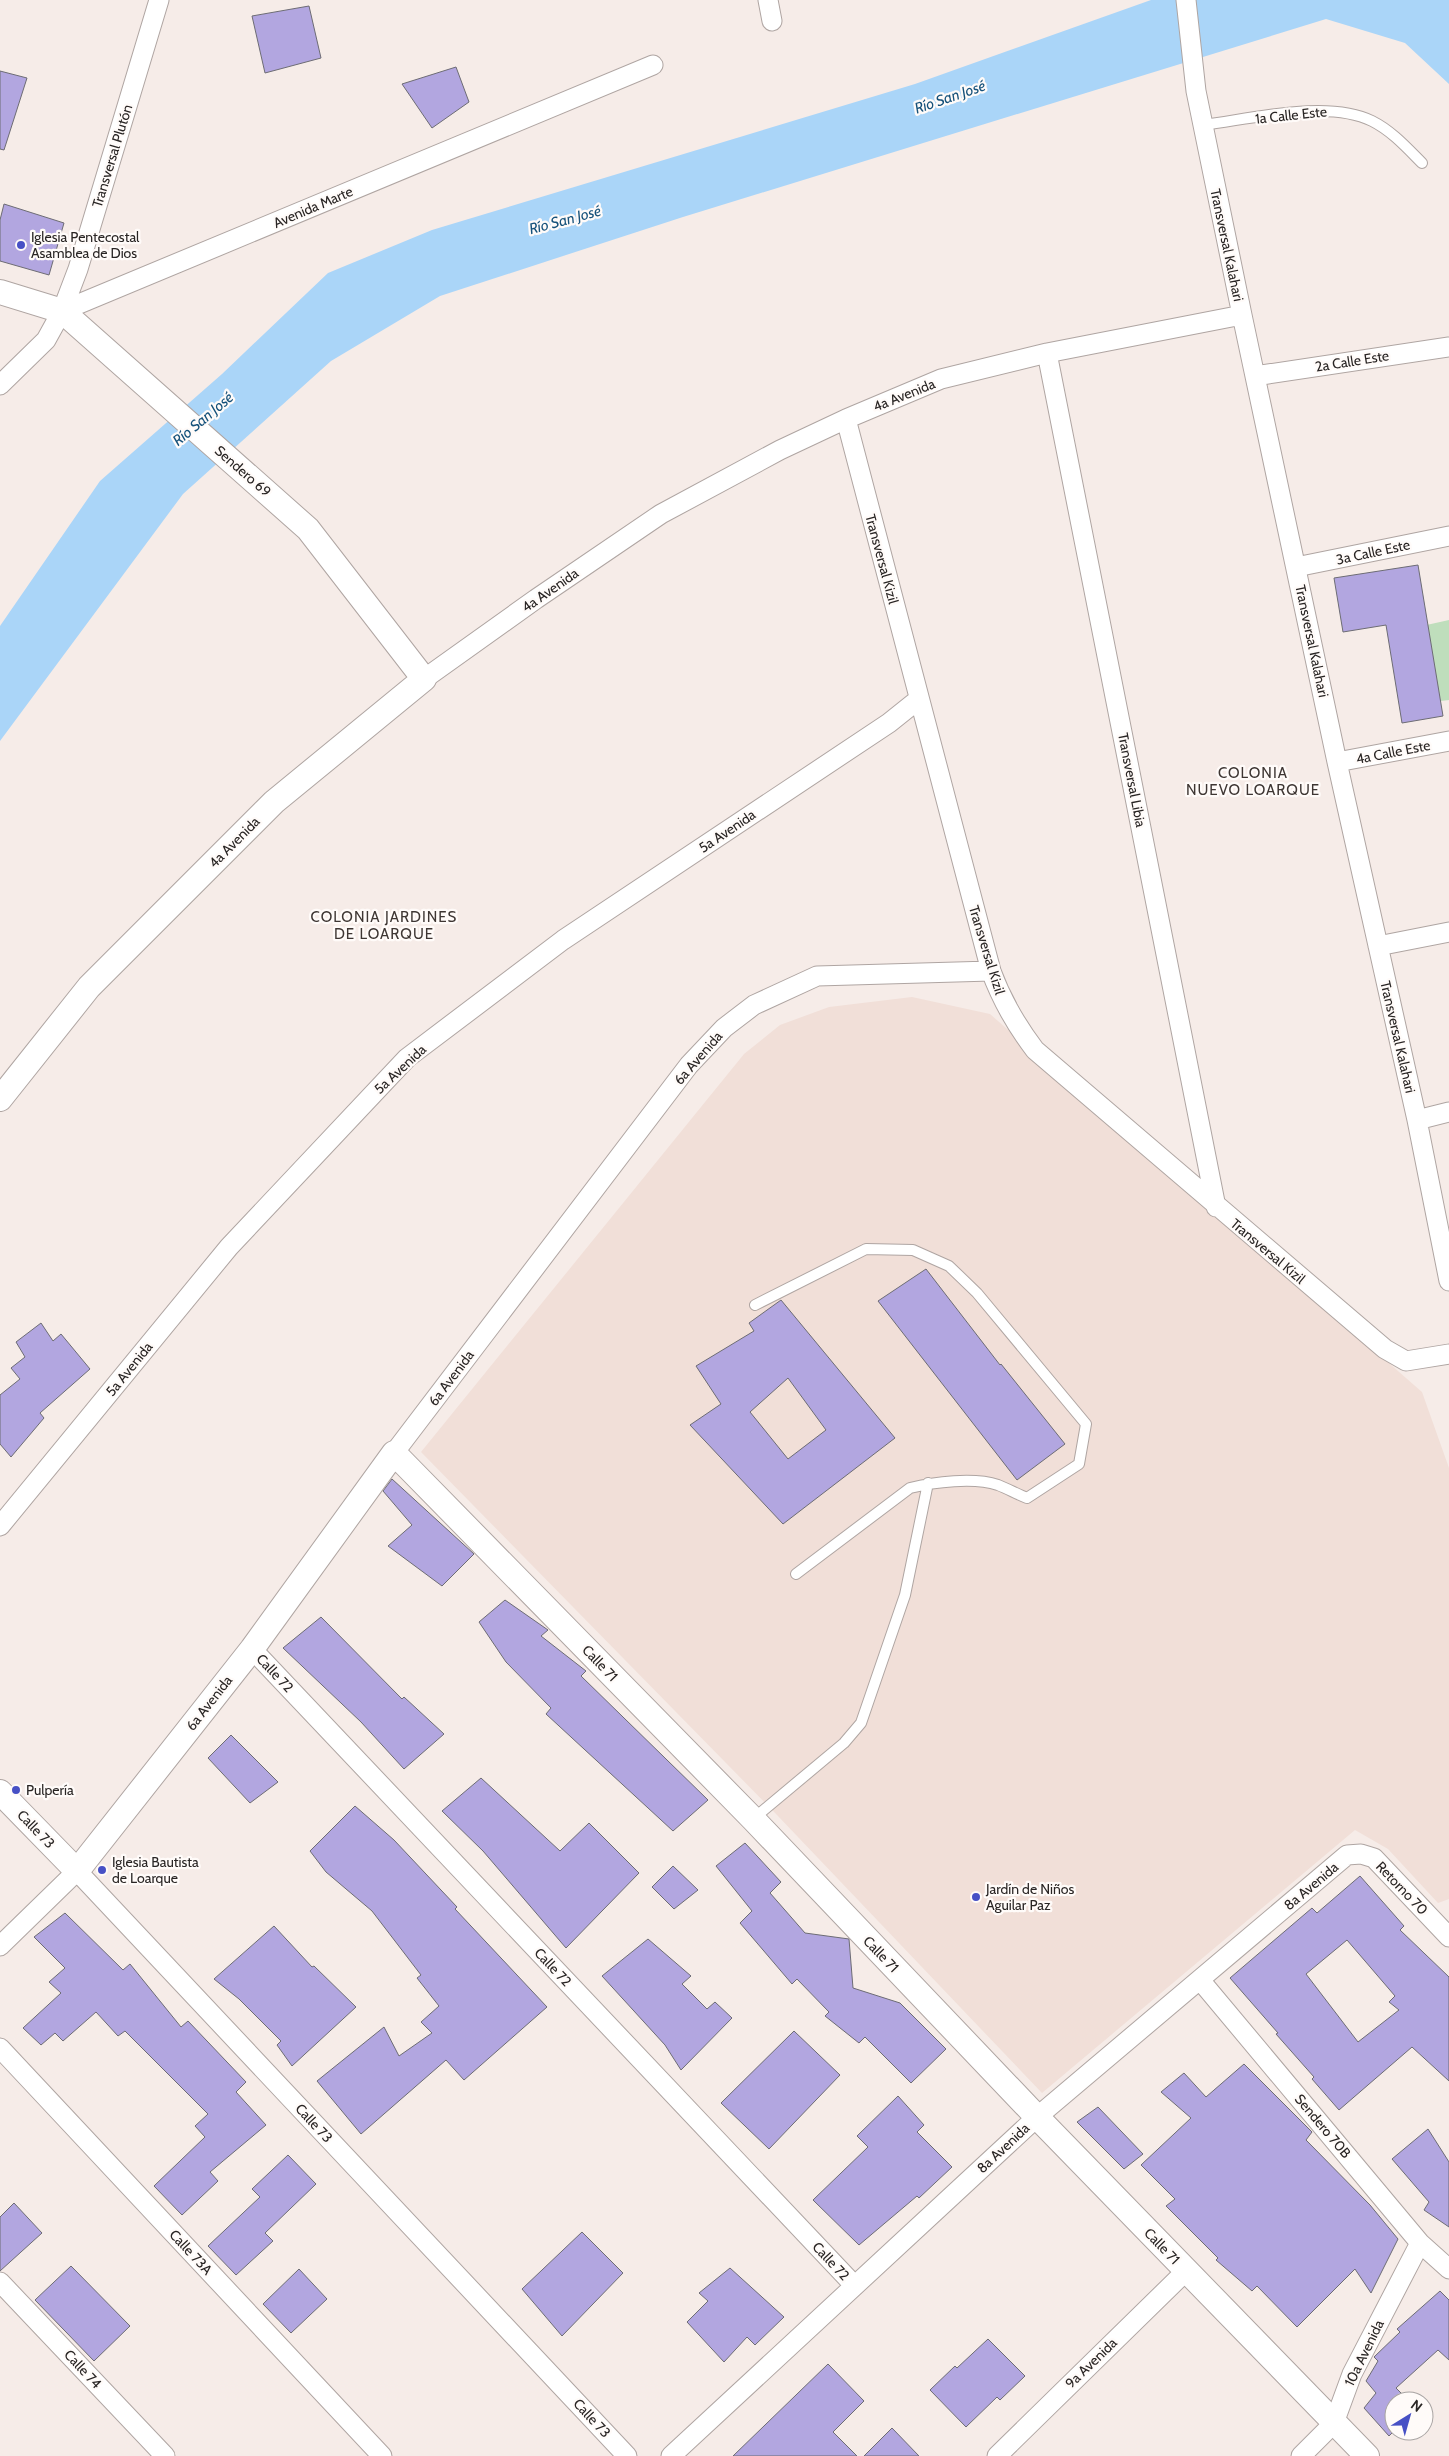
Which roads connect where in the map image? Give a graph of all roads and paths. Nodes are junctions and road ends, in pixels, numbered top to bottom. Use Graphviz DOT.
graph roads {
  1 [pos="159,0"];
  2 [pos="768,0"];
  3 [pos="1186,0"];
  4 [pos="772,21"];
  5 [pos="653,65"];
  6 [pos="1203,125"];
  7 [pos="1422,164"];
  8 [pos="0,292"];
  9 [pos="62,311"];
  10 [pos="1242,315"];
  11 [pos="1449,347"];
  12 [pos="1047,353"];
  13 [pos="1255,376"];
  14 [pos="0,385"];
  15 [pos="846,419"];
  16 [pos="1449,536"];
  17 [pos="1296,568"];
  18 [pos="424,679"];
  19 [pos="918,699"];
  20 [pos="1449,741"];
  21 [pos="1337,762"];
  22 [pos="1449,932"];
  23 [pos="1378,946"];
  24 [pos="992,971"];
  25 [pos="0,1099"];
  26 [pos="1449,1112"];
  27 [pos="1417,1120"];
  28 [pos="1216,1207"];
  29 [pos="1449,1280"];
  30 [pos="755,1305"];
  31 [pos="1449,1354"];
  32 [pos="394,1453"];
  33 [pos="928,1483"];
  34 [pos="0,1526"];
  35 [pos="796,1574"];
  36 [pos="252,1649"];
  37 [pos="0,1792"];
  38 [pos="752,1819"];
  39 [pos="1347,1855"];
  40 [pos="77,1871"];
  41 [pos="1445,1926"];
  42 [pos="0,1946"];
  43 [pos="1200,1980"];
  44 [pos="0,2048"];
  45 [pos="1037,2117"];
  46 [pos="1420,2243"];
  47 [pos="1449,2268"];
  48 [pos="1186,2271"];
  49 [pos="0,2282"];
  50 [pos="854,2285"];
  51 [pos="1334,2423"];
  52 [pos="165,2456"];
  53 [pos="382,2456"];
  54 [pos="627,2456"];
  55 [pos="671,2456"];
  56 [pos="997,2456"];
  57 [pos="1301,2456"];
  58 [pos="1367,2456"];
  1 -- 9 [label="street, Transversal Plutón"];
  2 -- 4 [label="street"];
  3 -- 6 [label="street, Transversal Kalahari"];
  5 -- 9 [label="street, Avenida Marte"];
  6 -- 7 [label="lane, 1a Calle Este"];
  6 -- 10 [label="street, Transversal Kalahari"];
  8 -- 9 [label="street, Sendero 69"];
  9 -- 14 [label="street"];
  9 -- 18 [label="street, Sendero 69"];
  10 -- 12 [label="street, 4a Avenida"];
  10 -- 13 [label="street, Transversal Kalahari"];
  11 -- 13 [label="street, 2a Calle Este"];
  12 -- 15 [label="street, 4a Avenida"];
  12 -- 28 [label="street, Transversal Libia"];
  13 -- 17 [label="street, Transversal Kalahari"];
  15 -- 18 [label="street, 4a Avenida"];
  15 -- 19 [label="street, Transversal Kizil"];
  16 -- 17 [label="street, 3a Calle Este"];
  17 -- 21 [label="street, Transversal Kalahari"];
  18 -- 25 [label="street, 4a Avenida"];
  19 -- 24 [label="street, Transversal Kizil"];
  19 -- 34 [label="street, 5a Avenida"];
  20 -- 21 [label="street, 4a Calle Este"];
  21 -- 23 [label="street, Transversal Kalahari"];
  22 -- 23 [label="street"];
  23 -- 27 [label="street, Transversal Kalahari"];
  24 -- 28 [label="street, Transversal Kizil"];
  24 -- 32 [label="street, 6a Avenida"];
  26 -- 27 [label="street"];
  27 -- 29 [label="street, Transversal Kalahari"];
  28 -- 31 [label="street, Transversal Kizil"];
  30 -- 33 [label="lane"];
  32 -- 36 [label="street, 6a Avenida"];
  32 -- 38 [label="street, Calle 71"];
  33 -- 35 [label="lane"];
  33 -- 38 [label="lane"];
  36 -- 40 [label="street, 6a Avenida"];
  36 -- 50 [label="street, Calle 72"];
  37 -- 40 [label="street, Calle 73"];
  38 -- 45 [label="street, Calle 71"];
  39 -- 41 [label="street, Retorno 70"];
  39 -- 43 [label="street, 8a Avenida"];
  40 -- 42 [label="street, 6a Avenida"];
  40 -- 54 [label="street, Calle 73"];
  43 -- 45 [label="street, 8a Avenida"];
  43 -- 46 [label="street, Sendero 70B"];
  44 -- 53 [label="street, Calle 73A"];
  45 -- 48 [label="street, Calle 71"];
  45 -- 50 [label="street, 8a Avenida"];
  46 -- 47 [label="street, Sendero 70B"];
  46 -- 51 [label="street, 10a Avenida"];
  48 -- 51 [label="street, Calle 71"];
  48 -- 56 [label="street, 9a Avenida"];
  49 -- 52 [label="street, Calle 74"];
  50 -- 55 [label="street, 8a Avenida"];
  51 -- 57 [label="street, 10a Avenida"];
  51 -- 58 [label="street, Calle 71"];
}
